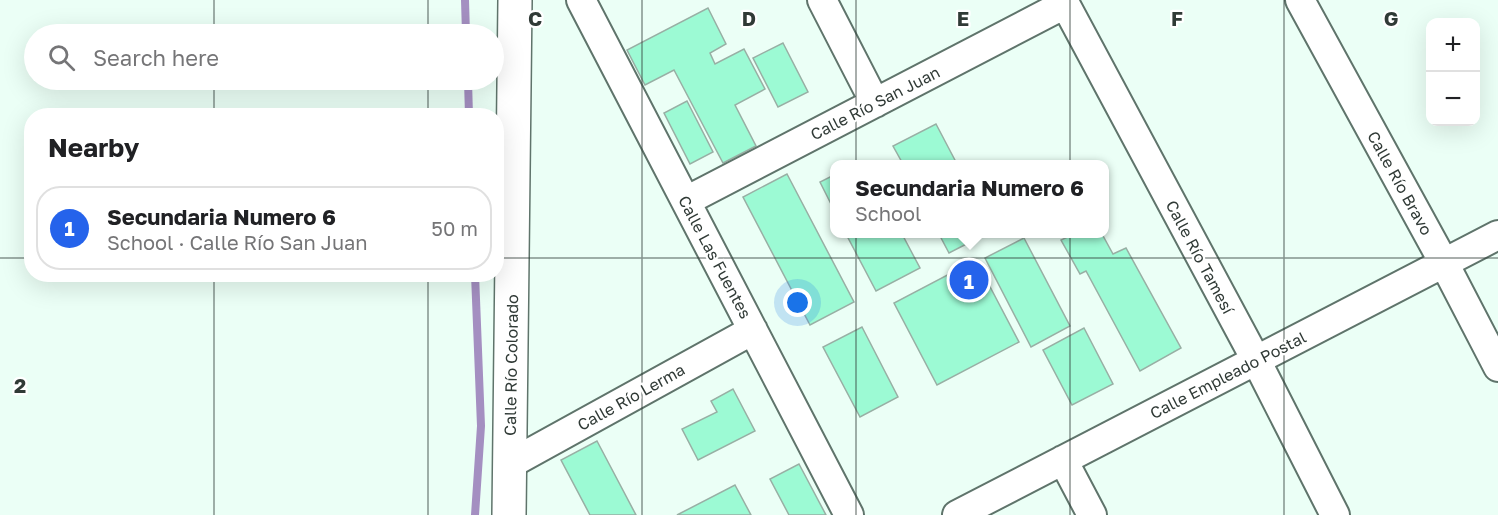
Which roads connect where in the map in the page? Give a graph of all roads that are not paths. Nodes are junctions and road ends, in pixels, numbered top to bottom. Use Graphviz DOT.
graph roads {
  1 [pos="515,0"];
  2 [pos="581,0"];
  3 [pos="822,0"];
  4 [pos="1300,0"];
  5 [pos="1064,2"];
  6 [pos="875,103"];
  7 [pos="686,201"];
  8 [pos="1498,235"];
  9 [pos="1444,263"];
  10 [pos="753,330"];
  11 [pos="1256,360"];
  12 [pos="1498,367"];
  13 [pos="1063,460"];
  14 [pos="510,464"];
  15 [pos="509,515"];
  16 [pos="849,515"];
  17 [pos="957,515"];
  18 [pos="1092,515"];
  19 [pos="1335,515"];
  1 -- 14 [label="street, Calle Río Colorado"];
  2 -- 7 [label="street, Calle Las Fuentes"];
  3 -- 6 [label="street"];
  4 -- 9 [label="street, Calle Río Bravo"];
  5 -- 6 [label="street, Calle Río San Juan"];
  5 -- 11 [label="street, Calle Río Tamesí"];
  6 -- 7 [label="street, Calle Río San Juan"];
  7 -- 10 [label="street, Calle Las Fuentes"];
  8 -- 9 [label="street, Calle Empleado Postal"];
  9 -- 11 [label="street, Calle Empleado Postal"];
  9 -- 12 [label="street, Calle Río Bravo"];
  10 -- 14 [label="street, Calle Río Lerma"];
  10 -- 16 [label="street, Calle Las Fuentes"];
  11 -- 13 [label="street, Calle Empleado Postal"];
  11 -- 19 [label="street, Calle Río Tamesí"];
  13 -- 17 [label="street, Calle Empleado Postal"];
  13 -- 18 [label="street"];
  14 -- 15 [label="street, Calle Río Colorado"];
}
